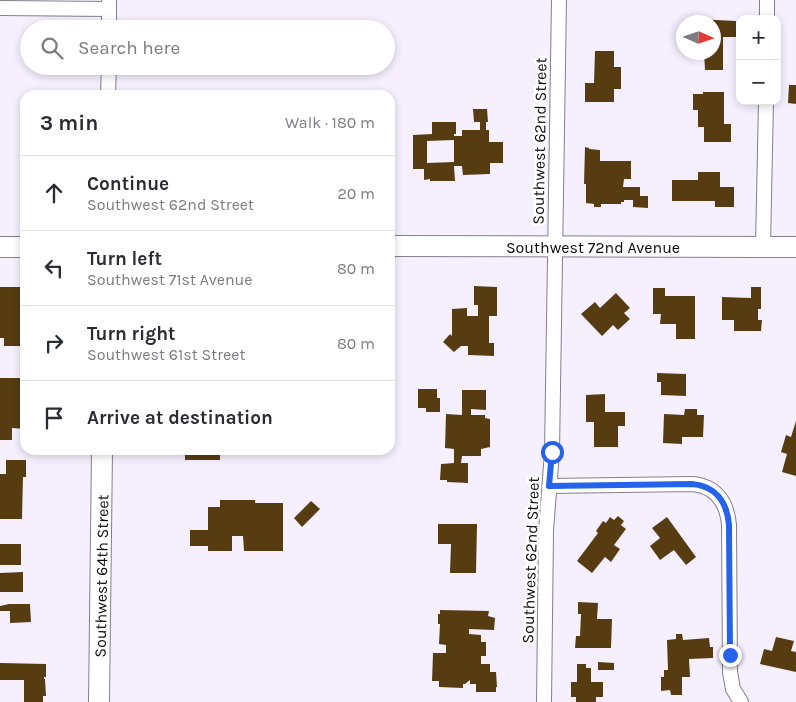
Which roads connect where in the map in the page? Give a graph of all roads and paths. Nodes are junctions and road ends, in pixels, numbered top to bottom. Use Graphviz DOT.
graph roads {
  1 [pos="559,0"];
  2 [pos="767,0"];
  3 [pos="109,5"];
  4 [pos="0,8"];
  5 [pos="767,15"];
  6 [pos="109,20"];
  7 [pos="109,75"];
  8 [pos="108,90"];
  9 [pos="766,105"];
  10 [pos="395,246"];
  11 [pos="555,246"];
  12 [pos="0,247"];
  13 [pos="20,247"];
  14 [pos="763,247"];
  15 [pos="796,248"];
  16 [pos="102,455"];
  17 [pos="549,486"];
  18 [pos="99,702"];
  19 [pos="544,702"];
  20 [pos="740,702"];
  1 -- 11 [label="street, Southwest 62nd Street"];
  2 -- 5 [label="street"];
  3 -- 4 [label="street"];
  3 -- 6 [label="street"];
  7 -- 8 [label="street"];
  9 -- 14 [label="street"];
  10 -- 11 [label="street, Southwest 72nd Avenue"];
  11 -- 14 [label="street, Southwest 72nd Avenue"];
  11 -- 17 [label="street, Southwest 62nd Street"];
  12 -- 13 [label="street"];
  14 -- 15 [label="street, Southwest 72nd Avenue"];
  16 -- 18 [label="street, Southwest 64th Street"];
  17 -- 19 [label="street, Southwest 62nd Street"];
  17 -- 20 [label="street"];
}
